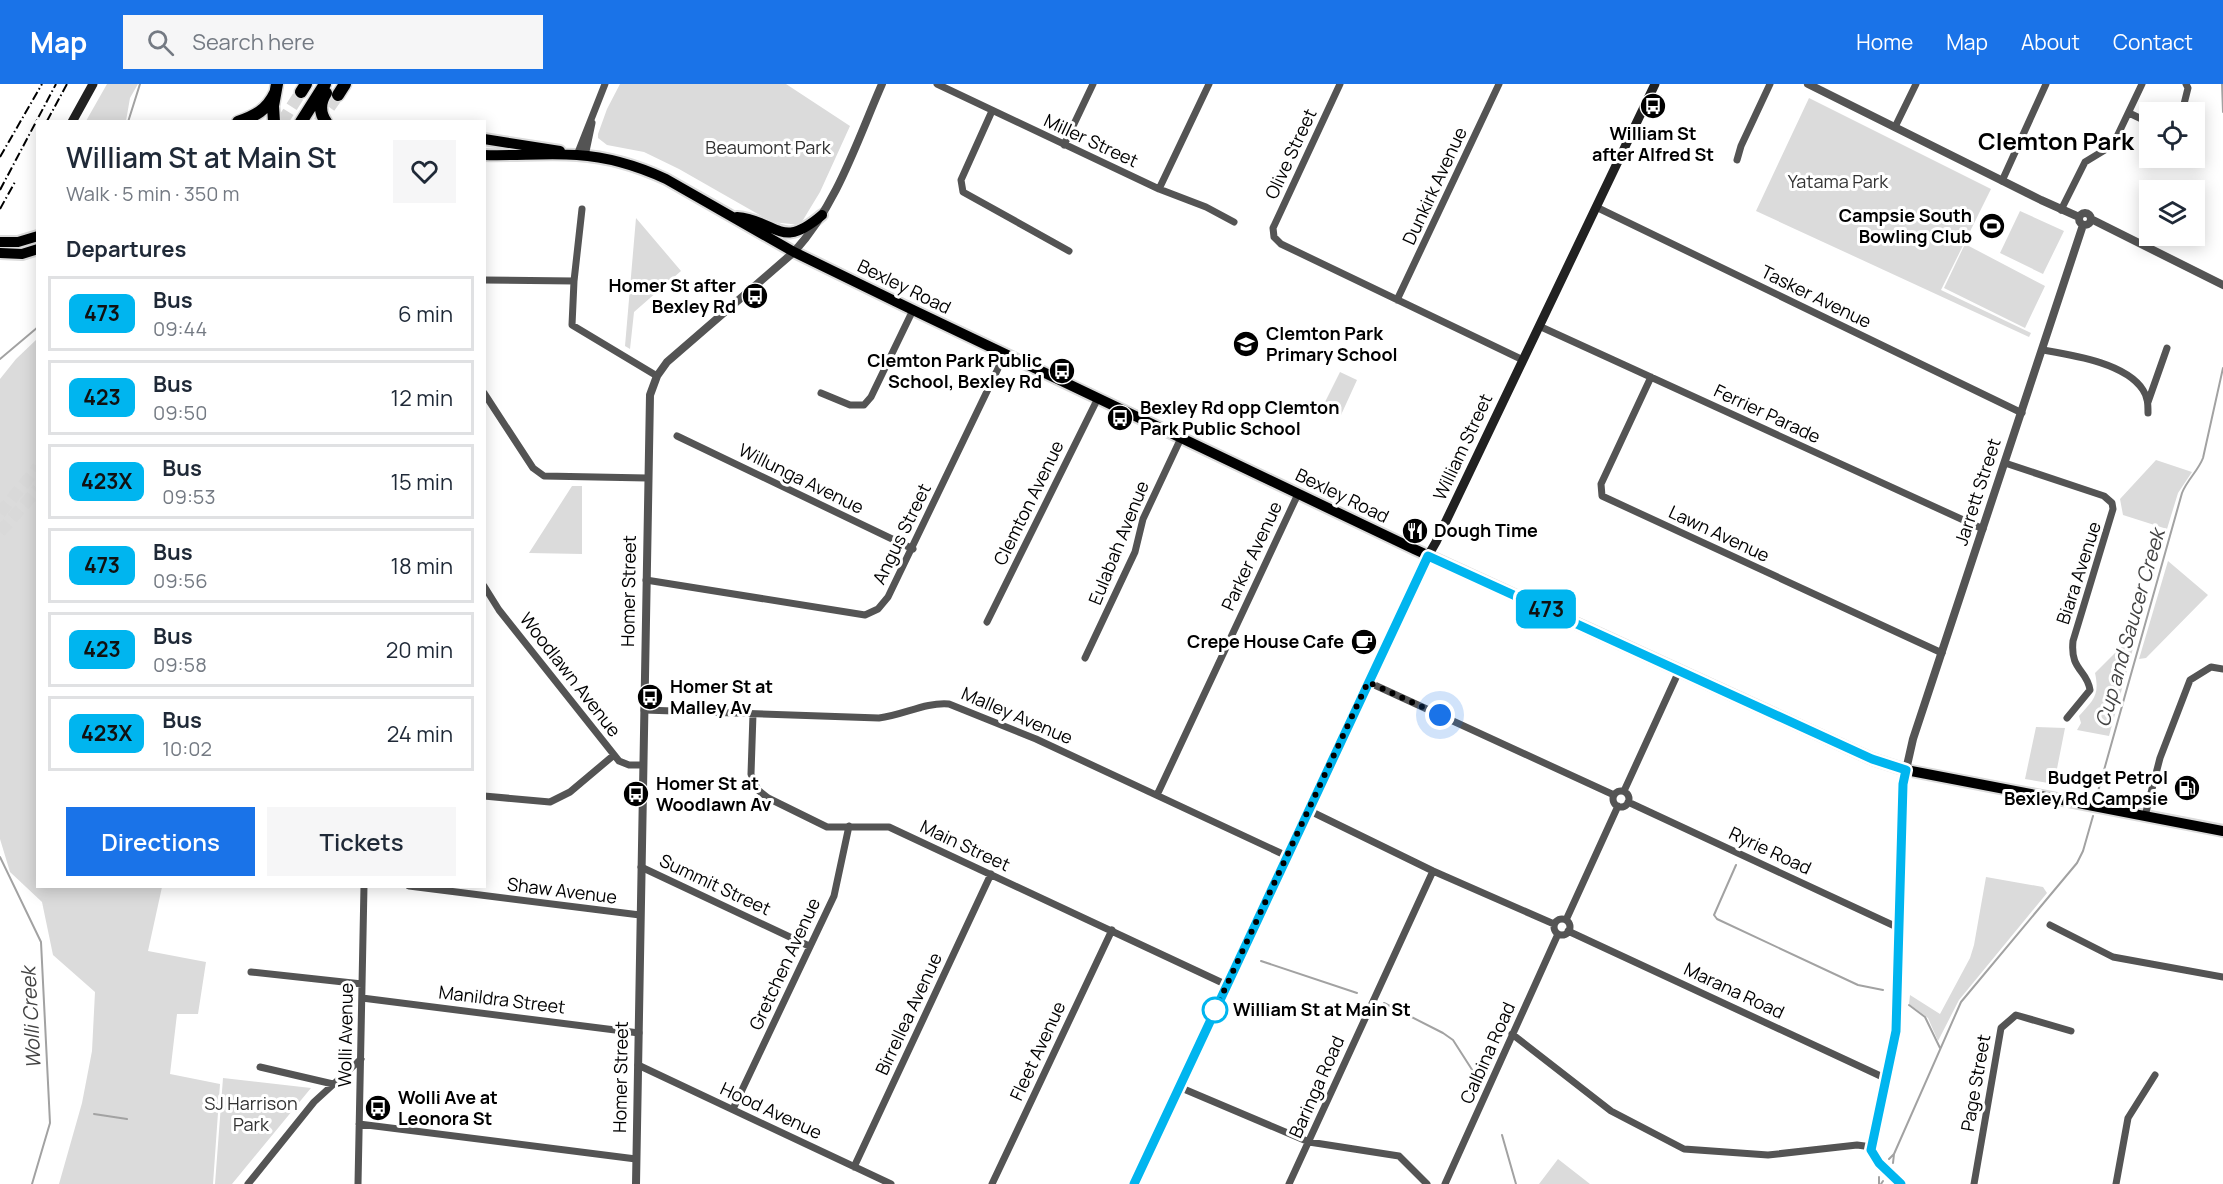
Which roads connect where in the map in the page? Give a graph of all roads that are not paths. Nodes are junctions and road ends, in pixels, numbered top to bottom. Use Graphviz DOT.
graph roads {
  1 [pos="93,84"];
  2 [pos="325,84"];
  3 [pos="604,84"];
  4 [pos="882,84"];
  5 [pos="937,84"];
  6 [pos="1093,84"];
  7 [pos="1209,84"];
  8 [pos="1340,84"];
  9 [pos="1499,84"];
  10 [pos="1655,84"];
  11 [pos="1770,84"];
  12 [pos="1808,84"];
  13 [pos="1916,84"];
  14 [pos="2046,84"];
  15 [pos="2142,84"];
  16 [pos="2186,84"];
  17 [pos="276,88"];
  18 [pos="338,88"];
  19 [pos="2184,102"];
  20 [pos="992,111"];
  21 [pos="2129,113"];
  22 [pos="2139,118"];
  23 [pos="73,120"];
  24 [pos="242,120"];
  25 [pos="274,120"];
  26 [pos="303,120"];
  27 [pos="325,120"];
  28 [pos="1895,127"];
  29 [pos="486,139"];
  30 [pos="1064,145"];
  31 [pos="486,155"];
  32 [pos="579,155"];
  33 [pos="1737,160"];
  34 [pos="2002,181"];
  35 [pos="1159,189"];
  36 [pos="1596,207"];
  37 [pos="582,209"];
  38 [pos="2061,210"];
  39 [pos="822,215"];
  40 [pos="731,216"];
  41 [pos="2085,220"];
  42 [pos="1234,222"];
  43 [pos="36,237"];
  44 [pos="0,243"];
  45 [pos="36,250"];
  46 [pos="1069,251"];
  47 [pos="794,252"];
  48 [pos="0,253"];
  49 [pos="486,280"];
  50 [pos="574,281"];
  51 [pos="2223,285"];
  52 [pos="1397,300"];
  53 [pos="913,310"];
  54 [pos="1539,326"];
  55 [pos="2167,348"];
  56 [pos="2043,350"];
  57 [pos="1005,354"];
  58 [pos="1523,360"];
  59 [pos="657,376"];
  60 [pos="1651,377"];
  61 [pos="821,393"];
  62 [pos="486,396"];
  63 [pos="1098,398"];
  64 [pos="2148,402"];
  65 [pos="2022,413"];
  66 [pos="2148,413"];
  67 [pos="676,436"];
  68 [pos="1181,438"];
  69 [pos="2005,463"];
  70 [pos="647,478"];
  71 [pos="1298,494"];
  72 [pos="1983,529"];
  73 [pos="913,549"];
  74 [pos="1428,556"];
  75 [pos="646,580"];
  76 [pos="486,589"];
  77 [pos="987,622"];
  78 [pos="1942,653"];
  79 [pos="1085,658"];
  80 [pos="2223,669"];
  81 [pos="1679,671"];
  82 [pos="1368,682"];
  83 [pos="644,710"];
  84 [pos="753,714"];
  85 [pos="2067,718"];
  86 [pos="614,755"];
  87 [pos="642,765"];
  88 [pos="1906,770"];
  89 [pos="1624,791"];
  90 [pos="1156,795"];
  91 [pos="1614,795"];
  92 [pos="486,796"];
  93 [pos="1628,802"];
  94 [pos="1618,806"];
  95 [pos="1308,810"];
  96 [pos="2145,816"];
  97 [pos="849,826"];
  98 [pos="2223,831"];
  99 [pos="1287,856"];
  100 [pos="641,867"];
  101 [pos="1433,871"];
  102 [pos="992,874"];
  103 [pos="364,888"];
  104 [pos="425,888"];
  105 [pos="640,915"];
  106 [pos="1566,920"];
  107 [pos="1554,924"];
  108 [pos="2050,926"];
  109 [pos="1899,928"];
  110 [pos="1112,930"];
  111 [pos="1568,931"];
  112 [pos="1558,934"];
  113 [pos="808,946"];
  114 [pos="251,972"];
  115 [pos="2223,977"];
  116 [pos="362,984"];
  117 [pos="1227,985"];
  118 [pos="362,998"];
  119 [pos="2071,1030"];
  120 [pos="639,1033"];
  121 [pos="1512,1034"];
  122 [pos="361,1059"];
  123 [pos="638,1065"];
  124 [pos="260,1067"];
  125 [pos="2155,1075"];
  126 [pos="1887,1078"];
  127 [pos="333,1084"];
  128 [pos="1179,1087"];
  129 [pos="733,1109"];
  130 [pos="359,1124"];
  131 [pos="1309,1142"];
  132 [pos="1872,1147"];
  133 [pos="636,1159"];
  134 [pos="854,1167"];
  135 [pos="248,1184"];
  136 [pos="358,1184"];
  137 [pos="636,1184"];
  138 [pos="891,1184"];
  139 [pos="992,1184"];
  140 [pos="1134,1184"];
  141 [pos="1289,1184"];
  142 [pos="1427,1184"];
  143 [pos="1445,1184"];
  144 [pos="1901,1184"];
  145 [pos="1974,1184"];
  146 [pos="2116,1184"];
  1 -- 23 [label="main road"];
  2 -- 26 [label="highway"];
  3 -- 32 [label="street"];
  4 -- 39 [label="street, Homer Street"];
  5 -- 20 [label="street, Miller Street"];
  6 -- 30 [label="street"];
  7 -- 35 [label="street"];
  8 -- 52 [label="street, Olive Street"];
  9 -- 52 [label="street, Dunkirk Avenue"];
  10 -- 36 [label="main road, William Street"];
  11 -- 33 [label="street"];
  12 -- 28 [label="street"];
  13 -- 28 [label="street"];
  14 -- 34 [label="street"];
  15 -- 21 [label="street"];
  16 -- 19 [label="street"];
  17 -- 24 [label="highway"];
  17 -- 25 [label="highway"];
  18 -- 27 [label="highway"];
  20 -- 30 [label="street, Miller Street"];
  20 -- 46 [label="street"];
  21 -- 22 [label="street"];
  21 -- 38 [label="street"];
  28 -- 34 [label="street"];
  29 -- 32 [label="main road, Bexley Road"];
  30 -- 35 [label="street, Miller Street"];
  31 -- 32 [label="main road, Bexley Road"];
  32 -- 40 [label="main road, Bexley Road"];
  34 -- 38 [label="street"];
  35 -- 42 [label="street, Miller Street"];
  36 -- 54 [label="main road, William Street"];
  36 -- 65 [label="street, Tasker Avenue"];
  37 -- 50 [label="street"];
  38 -- 41 [label="street"];
  39 -- 40 [label="main road"];
  39 -- 47 [label="street, Homer Street"];
  40 -- 47 [label="main road, Bexley Road"];
  41 -- 51 [label="street"];
  41 -- 56 [label="street, Jarrett Street"];
  43 -- 44 [label="main road"];
  45 -- 48 [label="main road"];
  47 -- 53 [label="main road, Bexley Road"];
  47 -- 59 [label="street, Homer Street"];
  49 -- 50 [label="street"];
  50 -- 59 [label="street"];
  52 -- 58 [label="street"];
  53 -- 57 [label="main road, Bexley Road"];
  53 -- 61 [label="street"];
  54 -- 58 [label="main road, William Street"];
  54 -- 60 [label="street, Ferrier Parade"];
  55 -- 64 [label="street"];
  56 -- 64 [label="street"];
  56 -- 65 [label="street, Jarrett Street"];
  57 -- 63 [label="main road, Bexley Road"];
  57 -- 73 [label="street, Angus Street"];
  58 -- 74 [label="main road, William Street"];
  59 -- 70 [label="street, Homer Street"];
  60 -- 72 [label="street, Ferrier Parade"];
  60 -- 78 [label="street, Lawn Avenue"];
  62 -- 70 [label="street"];
  63 -- 68 [label="main road, Bexley Road"];
  63 -- 77 [label="street, Clemton Avenue"];
  64 -- 66 [label="street"];
  65 -- 69 [label="street, Jarrett Street"];
  67 -- 73 [label="street, Willunga Avenue"];
  68 -- 71 [label="main road, Bexley Road"];
  68 -- 79 [label="street, Eulabah Avenue"];
  69 -- 72 [label="street, Jarrett Street"];
  69 -- 85 [label="street, Biara Avenue"];
  70 -- 75 [label="street, Homer Street"];
  71 -- 74 [label="main road, Bexley Road"];
  71 -- 90 [label="street, Parker Avenue"];
  72 -- 78 [label="street, Jarrett Street"];
  73 -- 75 [label="street, Angus Street"];
  74 -- 81 [label="main road, Bexley Road"];
  74 -- 82 [label="main road, William Street"];
  75 -- 83 [label="street, Homer Street"];
  76 -- 86 [label="street, Woodlawn Avenue"];
  78 -- 88 [label="street, Jarrett Street"];
  80 -- 96 [label="street"];
  81 -- 88 [label="main road, Bexley Road"];
  81 -- 89 [label="street"];
  82 -- 91 [label="street"];
  82 -- 95 [label="main road, William Street"];
  83 -- 84 [label="street, Malley Avenue"];
  83 -- 87 [label="street, Homer Street"];
  84 -- 90 [label="street, Malley Avenue"];
  84 -- 97 [label="street, Main Street"];
  86 -- 87 [label="street, Woodlawn Avenue"];
  86 -- 92 [label="street"];
  87 -- 100 [label="street, Homer Street"];
  88 -- 96 [label="main road, Bexley Road"];
  88 -- 109 [label="street"];
  89 -- 91 [label="street"];
  89 -- 93 [label="street"];
  90 -- 99 [label="street, Malley Avenue"];
  91 -- 94 [label="street"];
  93 -- 94 [label="street"];
  93 -- 109 [label="street, Ryrie Road"];
  94 -- 106 [label="street"];
  95 -- 99 [label="main road, William Street"];
  95 -- 101 [label="street"];
  96 -- 98 [label="main road, Bexley Road"];
  97 -- 102 [label="street, Main Street"];
  97 -- 113 [label="street, Gretchen Avenue"];
  99 -- 117 [label="main road, William Street"];
  100 -- 105 [label="street, Homer Street"];
  100 -- 113 [label="street, Summit Street"];
  101 -- 107 [label="street"];
  101 -- 131 [label="street, Baringa Road"];
  102 -- 110 [label="street, Main Street"];
  102 -- 134 [label="street, Birrellea Avenue"];
  103 -- 116 [label="street, Wolli Avenue"];
  104 -- 105 [label="street, Shaw Avenue"];
  105 -- 120 [label="street, Homer Street"];
  106 -- 107 [label="street"];
  106 -- 111 [label="street"];
  107 -- 112 [label="street"];
  108 -- 115 [label="street"];
  109 -- 126 [label="street"];
  110 -- 117 [label="street, Main Street"];
  110 -- 139 [label="street, Fleet Avenue"];
  111 -- 112 [label="street"];
  111 -- 126 [label="street, Marana Road"];
  112 -- 121 [label="street, Calbina Road"];
  113 -- 129 [label="street, Gretchen Avenue"];
  114 -- 116 [label="street"];
  116 -- 118 [label="street, Wolli Avenue"];
  117 -- 128 [label="main road, William Street"];
  118 -- 120 [label="street, Manildra Street"];
  118 -- 122 [label="street, Wolli Avenue"];
  119 -- 145 [label="street, Page Street"];
  120 -- 123 [label="street, Homer Street"];
  121 -- 132 [label="street"];
  121 -- 143 [label="street, Calbina Road"];
  122 -- 127 [label="street"];
  122 -- 130 [label="street, Wolli Avenue"];
  123 -- 129 [label="street, Hood Avenue"];
  123 -- 133 [label="street, Homer Street"];
  124 -- 127 [label="street"];
  125 -- 146 [label="street"];
  126 -- 132 [label="street"];
  127 -- 135 [label="street"];
  128 -- 131 [label="street"];
  128 -- 140 [label="main road, William Street"];
  129 -- 134 [label="street, Hood Avenue"];
  130 -- 133 [label="street"];
  130 -- 136 [label="street, Wolli Avenue"];
  131 -- 141 [label="street, Baringa Road"];
  131 -- 142 [label="street"];
  132 -- 144 [label="street"];
  133 -- 137 [label="street, Homer Street"];
  134 -- 138 [label="street, Hood Avenue"];
}
